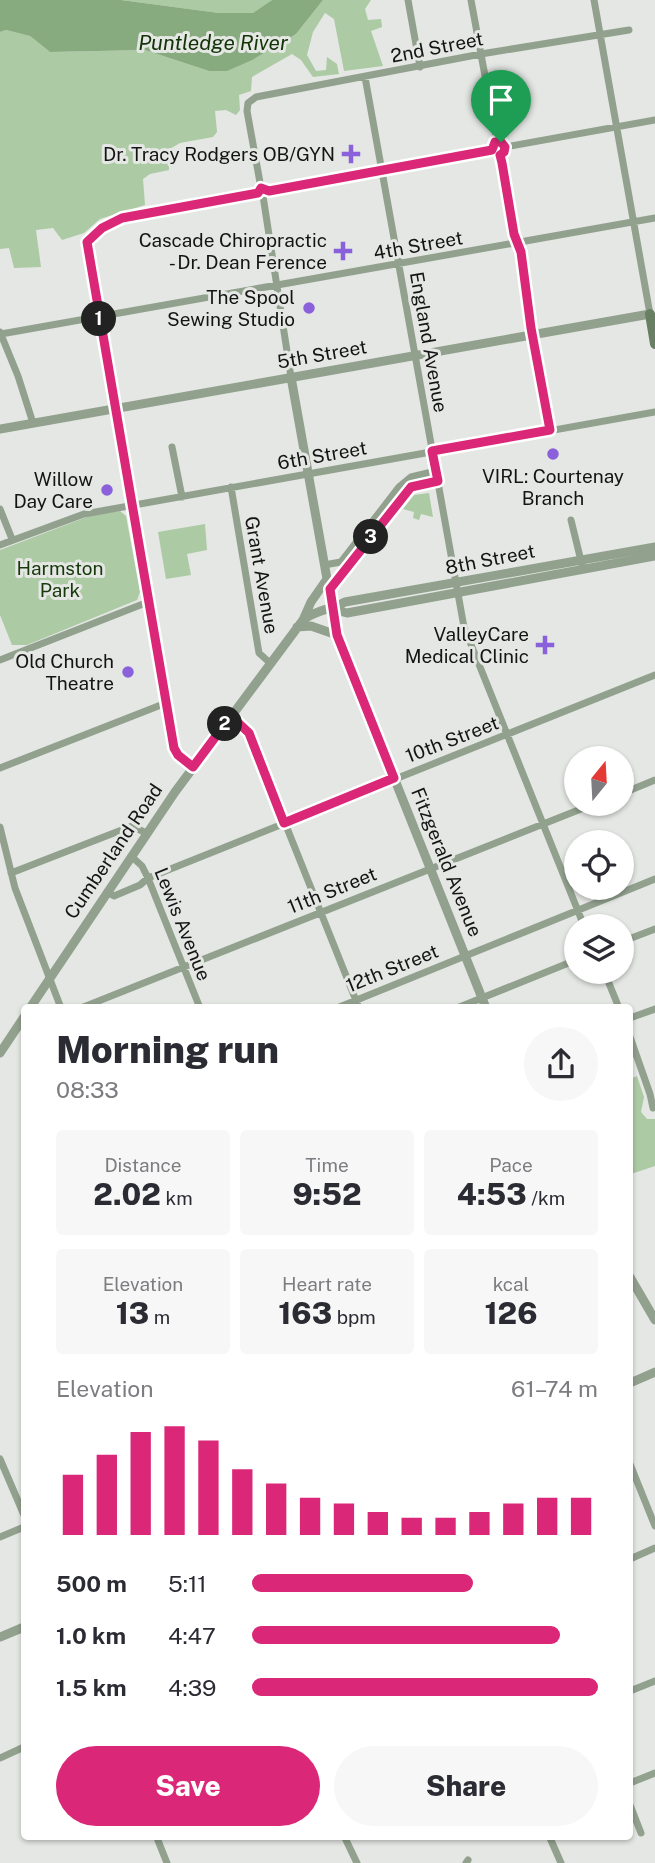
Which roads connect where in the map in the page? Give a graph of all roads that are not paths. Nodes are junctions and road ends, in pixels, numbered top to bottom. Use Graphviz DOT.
graph roads {
  1 [pos="408,0"];
  2 [pos="471,0"];
  3 [pos="594,0"];
  4 [pos="629,30"];
  5 [pos="601,35"];
  6 [pos="481,54"];
  7 [pos="420,67"];
  8 [pos="365,77"];
  9 [pos="253,99"];
  10 [pos="655,120"];
  11 [pos="617,127"];
  12 [pos="497,141"];
  13 [pos="505,147"];
  14 [pos="492,150"];
  15 [pos="500,155"];
  16 [pos="381,170"];
  17 [pos="262,192"];
  18 [pos="655,218"];
  19 [pos="633,222"];
  20 [pos="518,242"];
  21 [pos="399,265"];
  22 [pos="277,286"];
  23 [pos="653,313"];
  24 [pos="98,315"];
  25 [pos="0,333"];
  26 [pos="532,334"];
  27 [pos="655,337"];
  28 [pos="655,344"];
  29 [pos="414,355"];
  30 [pos="291,377"];
  31 [pos="115,408"];
  32 [pos="655,412"];
  33 [pos="33,423"];
  34 [pos="0,429"];
  35 [pos="550,430"];
  36 [pos="172,447"];
  37 [pos="432,451"];
  38 [pos="436,471"];
  39 [pos="309,475"];
  40 [pos="438,481"];
  41 [pos="231,487"];
  42 [pos="182,497"];
  43 [pos="133,505"];
  44 [pos="0,509"];
  45 [pos="571,520"];
  46 [pos="12,539"];
  47 [pos="0,545"];
  48 [pos="655,547"];
  49 [pos="655,556"];
  50 [pos="581,564"];
  51 [pos="324,565"];
  52 [pos="328,584"];
  53 [pos="456,588"];
  54 [pos="148,602"];
  55 [pos="332,609"];
  56 [pos="300,623"];
  57 [pos="337,635"];
  58 [pos="0,660"];
  59 [pos="270,663"];
  60 [pos="655,675"];
  61 [pos="166,703"];
  62 [pos="231,716"];
  63 [pos="508,734"];
  64 [pos="193,767"];
  65 [pos="0,768"];
  66 [pos="394,778"];
  67 [pos="655,780"];
  68 [pos="634,789"];
  69 [pos="564,815"];
  70 [pos="284,823"];
  71 [pos="544,823"];
  72 [pos="0,827"];
  73 [pos="146,833"];
  74 [pos="131,856"];
  75 [pos="431,868"];
  76 [pos="11,873"];
  77 [pos="148,878"];
  78 [pos="655,879"];
  79 [pos="107,892"];
  80 [pos="578,910"];
  81 [pos="320,912"];
  82 [pos="580,914"];
  83 [pos="655,929"];
  84 [pos="634,937"];
  85 [pos="466,955"];
  86 [pos="564,965"];
  87 [pos="184,967"];
  88 [pos="49,978"];
  89 [pos="609,984"];
  90 [pos="482,998"];
  91 [pos="33,1004"];
  92 [pos="59,1004"];
  93 [pos="91,1004"];
  94 [pos="198,1004"];
  95 [pos="357,1004"];
  96 [pos="467,1004"];
  97 [pos="484,1004"];
  98 [pos="617,1004"];
  99 [pos="655,1009"];
  100 [pos="633,1017"];
  101 [pos="19,1032"];
  102 [pos="633,1046"];
  103 [pos="0,1053"];
  104 [pos="653,1108"];
  105 [pos="633,1282"];
  106 [pos="655,1320"];
  107 [pos="655,1372"];
  108 [pos="633,1382"];
  109 [pos="0,1460"];
  110 [pos="633,1471"];
  111 [pos="21,1509"];
  112 [pos="655,1526"];
  113 [pos="21,1528"];
  114 [pos="0,1537"];
  115 [pos="655,1548"];
  116 [pos="633,1558"];
  117 [pos="21,1628"];
  118 [pos="0,1637"];
  119 [pos="655,1681"];
  120 [pos="633,1690"];
  121 [pos="21,1748"];
  122 [pos="0,1758"];
  123 [pos="655,1773"];
  124 [pos="633,1782"];
  125 [pos="633,1813"];
  126 [pos="641,1833"];
  127 [pos="158,1840"];
  128 [pos="346,1840"];
  129 [pos="551,1840"];
  130 [pos="167,1863"];
  131 [pos="357,1863"];
  132 [pos="561,1863"];
  1 -- 7 [label="street"];
  2 -- 6 [label="street"];
  3 -- 5 [label="street"];
  4 -- 5 [label="street, 2nd Street"];
  5 -- 6 [label="street, 2nd Street"];
  5 -- 11 [label="street"];
  6 -- 7 [label="street, 2nd Street"];
  6 -- 12 [label="street"];
  7 -- 8 [label="street, 2nd Street"];
  8 -- 9 [label="street, 2nd Street"];
  8 -- 16 [label="street, England Avenue"];
  9 -- 17 [label="street, Fitzgerald Avenue"];
  10 -- 11 [label="street"];
  11 -- 13 [label="street"];
  11 -- 19 [label="street"];
  12 -- 13 [label="street"];
  12 -- 14 [label="street"];
  13 -- 15 [label="street"];
  14 -- 15 [label="street"];
  14 -- 16 [label="street"];
  15 -- 20 [label="street"];
  16 -- 17 [label="street"];
  16 -- 21 [label="street, England Avenue"];
  17 -- 22 [label="street, Fitzgerald Avenue"];
  17 -- 24 [label="street"];
  18 -- 19 [label="street, 4th Street"];
  19 -- 20 [label="street, 4th Street"];
  19 -- 23 [label="street"];
  20 -- 21 [label="street, 4th Street"];
  20 -- 26 [label="street"];
  21 -- 22 [label="street, 4th Street"];
  21 -- 29 [label="street, England Avenue"];
  22 -- 24 [label="street, 4th Street"];
  22 -- 30 [label="street, Fitzgerald Avenue"];
  23 -- 26 [label="street, 5th Street"];
  23 -- 27 [label="main road"];
  24 -- 25 [label="street, 4th Street"];
  24 -- 31 [label="street"];
  25 -- 33 [label="street"];
  26 -- 29 [label="street, 5th Street"];
  26 -- 35 [label="street"];
  27 -- 28 [label="main road"];
  29 -- 30 [label="street, 5th Street"];
  29 -- 37 [label="street, England Avenue"];
  30 -- 31 [label="street, 5th Street"];
  30 -- 39 [label="street, Fitzgerald Avenue"];
  31 -- 33 [label="street, 5th Street"];
  31 -- 43 [label="street"];
  32 -- 35 [label="street, 6th Street"];
  33 -- 34 [label="street, 5th Street"];
  35 -- 37 [label="street, 6th Street"];
  36 -- 42 [label="street"];
  37 -- 38 [label="street, England Avenue"];
  37 -- 39 [label="street, 6th Street"];
  38 -- 40 [label="street, England Avenue"];
  38 -- 51 [label="street"];
  39 -- 41 [label="street, 6th Street"];
  39 -- 51 [label="street, Fitzgerald Avenue"];
  40 -- 52 [label="street, Cumberland Road"];
  40 -- 53 [label="street, England Avenue"];
  41 -- 42 [label="street, 6th Street"];
  41 -- 59 [label="street, Grant Avenue"];
  42 -- 43 [label="street, 6th Street"];
  43 -- 46 [label="street, 6th Street"];
  43 -- 54 [label="street"];
  44 -- 46 [label="street"];
  45 -- 50 [label="street"];
  46 -- 47 [label="street, 6th Street"];
  48 -- 50 [label="street, 8th Street"];
  49 -- 50 [label="street, 8th Street"];
  50 -- 53 [label="street, 8th Street"];
  51 -- 52 [label="street, Fitzgerald Avenue"];
  52 -- 55 [label="street, Fitzgerald Avenue"];
  52 -- 56 [label="street, Cumberland Road"];
  53 -- 55 [label="street, 8th Street"];
  53 -- 63 [label="street, England Avenue"];
  54 -- 58 [label="street"];
  54 -- 61 [label="street"];
  55 -- 56 [label="street, 8th Street"];
  55 -- 57 [label="street, Fitzgerald Avenue"];
  56 -- 57 [label="street"];
  56 -- 59 [label="street, Cumberland Road"];
  57 -- 66 [label="street, Fitzgerald Avenue"];
  59 -- 62 [label="street, Cumberland Road"];
  60 -- 63 [label="street, 10th Street"];
  61 -- 64 [label="street"];
  61 -- 65 [label="street"];
  62 -- 64 [label="street, Cumberland Road"];
  62 -- 70 [label="street"];
  63 -- 66 [label="street, 10th Street"];
  63 -- 71 [label="street, England Avenue"];
  64 -- 73 [label="street, Cumberland Road"];
  66 -- 70 [label="street, 10th Street"];
  66 -- 75 [label="street, Fitzgerald Avenue"];
  67 -- 68 [label="street"];
  69 -- 71 [label="street, 11th Street"];
  70 -- 77 [label="street, 10th Street"];
  70 -- 81 [label="street"];
  71 -- 75 [label="street, 11th Street"];
  71 -- 80 [label="street, England Avenue"];
  72 -- 76 [label="street"];
  73 -- 74 [label="street, Cumberland Road"];
  73 -- 76 [label="street"];
  74 -- 77 [label="street, Lewis Avenue"];
  74 -- 79 [label="street, Cumberland Road"];
  75 -- 81 [label="street, 11th Street"];
  75 -- 85 [label="street, Fitzgerald Avenue"];
  76 -- 88 [label="street"];
  77 -- 79 [label="street, 10th Street"];
  77 -- 87 [label="street, Lewis Avenue"];
  78 -- 80 [label="street, 12th Street"];
  79 -- 88 [label="street, Cumberland Road"];
  80 -- 82 [label="street, England Avenue"];
  80 -- 85 [label="street, 12th Street"];
  81 -- 87 [label="street, 11th Street"];
  81 -- 95 [label="street"];
  83 -- 84 [label="street"];
  85 -- 90 [label="street, Fitzgerald Avenue"];
  85 -- 95 [label="street, 12th Street"];
  86 -- 90 [label="street"];
  87 -- 93 [label="street, 11th Street"];
  87 -- 94 [label="street, Lewis Avenue"];
  88 -- 91 [label="street, Cumberland Road"];
  88 -- 92 [label="street"];
  89 -- 98 [label="street"];
  90 -- 96 [label="street"];
  90 -- 97 [label="street, Fitzgerald Avenue"];
  99 -- 100 [label="street"];
  101 -- 103 [label="street"];
  102 -- 104 [label="street"];
  105 -- 106 [label="street"];
  107 -- 108 [label="street"];
  109 -- 111 [label="street"];
  110 -- 112 [label="street"];
  113 -- 114 [label="street"];
  115 -- 116 [label="street"];
  117 -- 118 [label="street"];
  119 -- 120 [label="street"];
  121 -- 122 [label="street"];
  123 -- 124 [label="street"];
  125 -- 126 [label="street"];
  127 -- 130 [label="street"];
  128 -- 131 [label="street"];
  129 -- 132 [label="street"];
}
